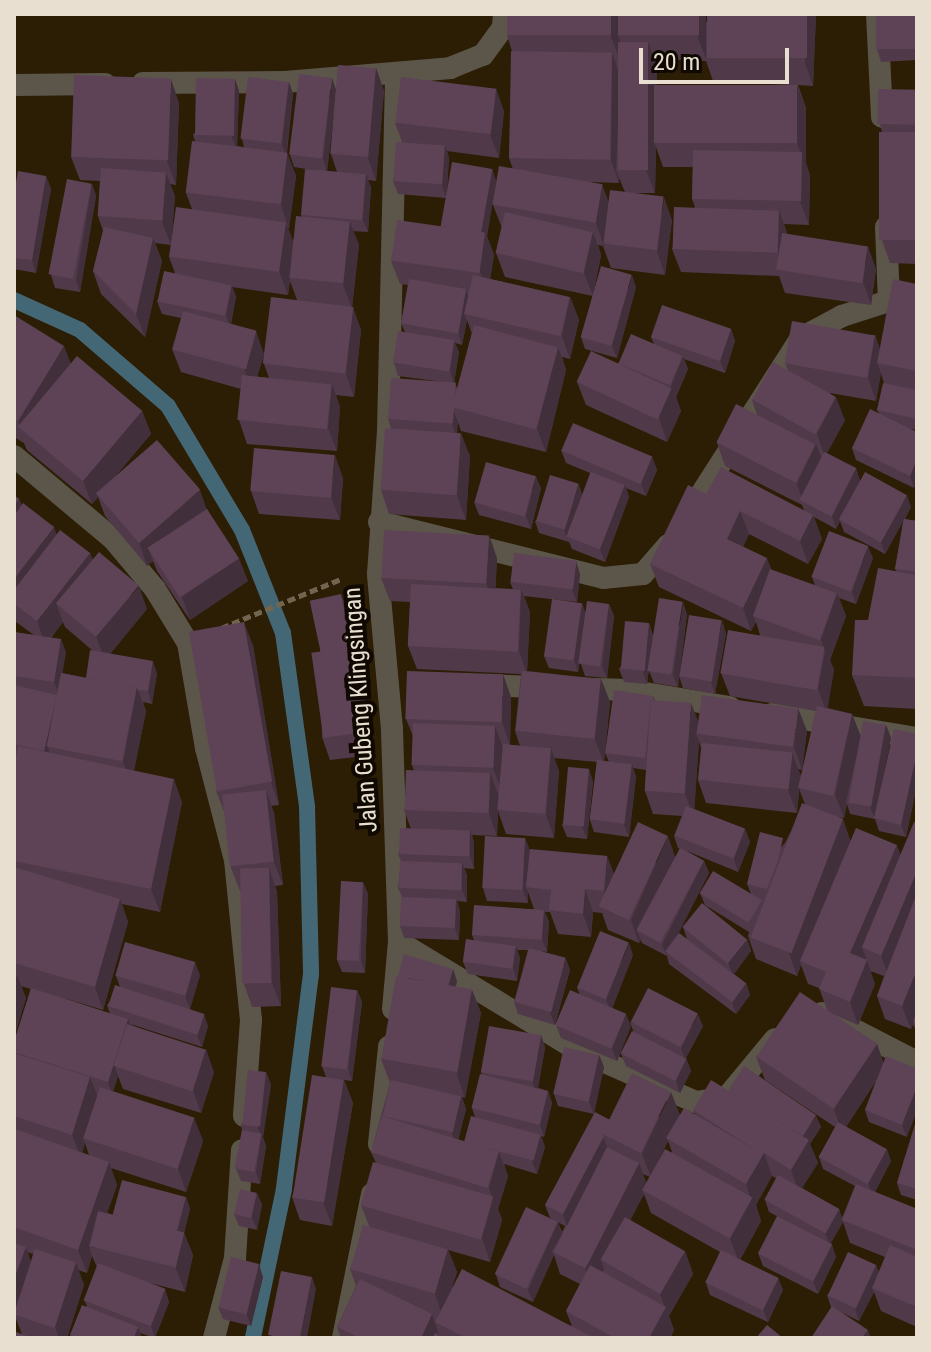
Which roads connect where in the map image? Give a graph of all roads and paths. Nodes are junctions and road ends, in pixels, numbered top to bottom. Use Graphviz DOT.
graph roads {
  1 [pos="504,14"];
  2 [pos="877,14"];
  3 [pos="396,75"];
  4 [pos="14,85"];
  5 [pos="883,141"];
  6 [pos="885,205"];
  7 [pos="889,301"];
  8 [pos="917,301"];
  9 [pos="14,456"];
  10 [pos="379,522"];
  11 [pos="329,580"];
  12 [pos="259,609"];
  13 [pos="385,680"];
  14 [pos="411,682"];
  15 [pos="455,684"];
  16 [pos="917,738"];
  17 [pos="399,942"];
  18 [pos="917,1062"];
  19 [pos="214,1338"];
  20 [pos="343,1338"];
  1 -- 3 [label="street"];
  2 -- 5 [label="street"];
  3 -- 4 [label="street"];
  3 -- 10 [label="street, Jalan Gubeng Klingsingan"];
  6 -- 7 [label="street"];
  7 -- 8 [label="street"];
  7 -- 10 [label="street"];
  9 -- 19 [label="street"];
  10 -- 13 [label="street, Jalan Gubeng Klingsingan"];
  11 -- 12 [label="path"];
  13 -- 14 [label="street"];
  13 -- 17 [label="street, Jalan Gubeng Klingsingan"];
  15 -- 16 [label="street"];
  17 -- 18 [label="street"];
  17 -- 20 [label="street, Jalan Gubeng Klingsingan"];
}
